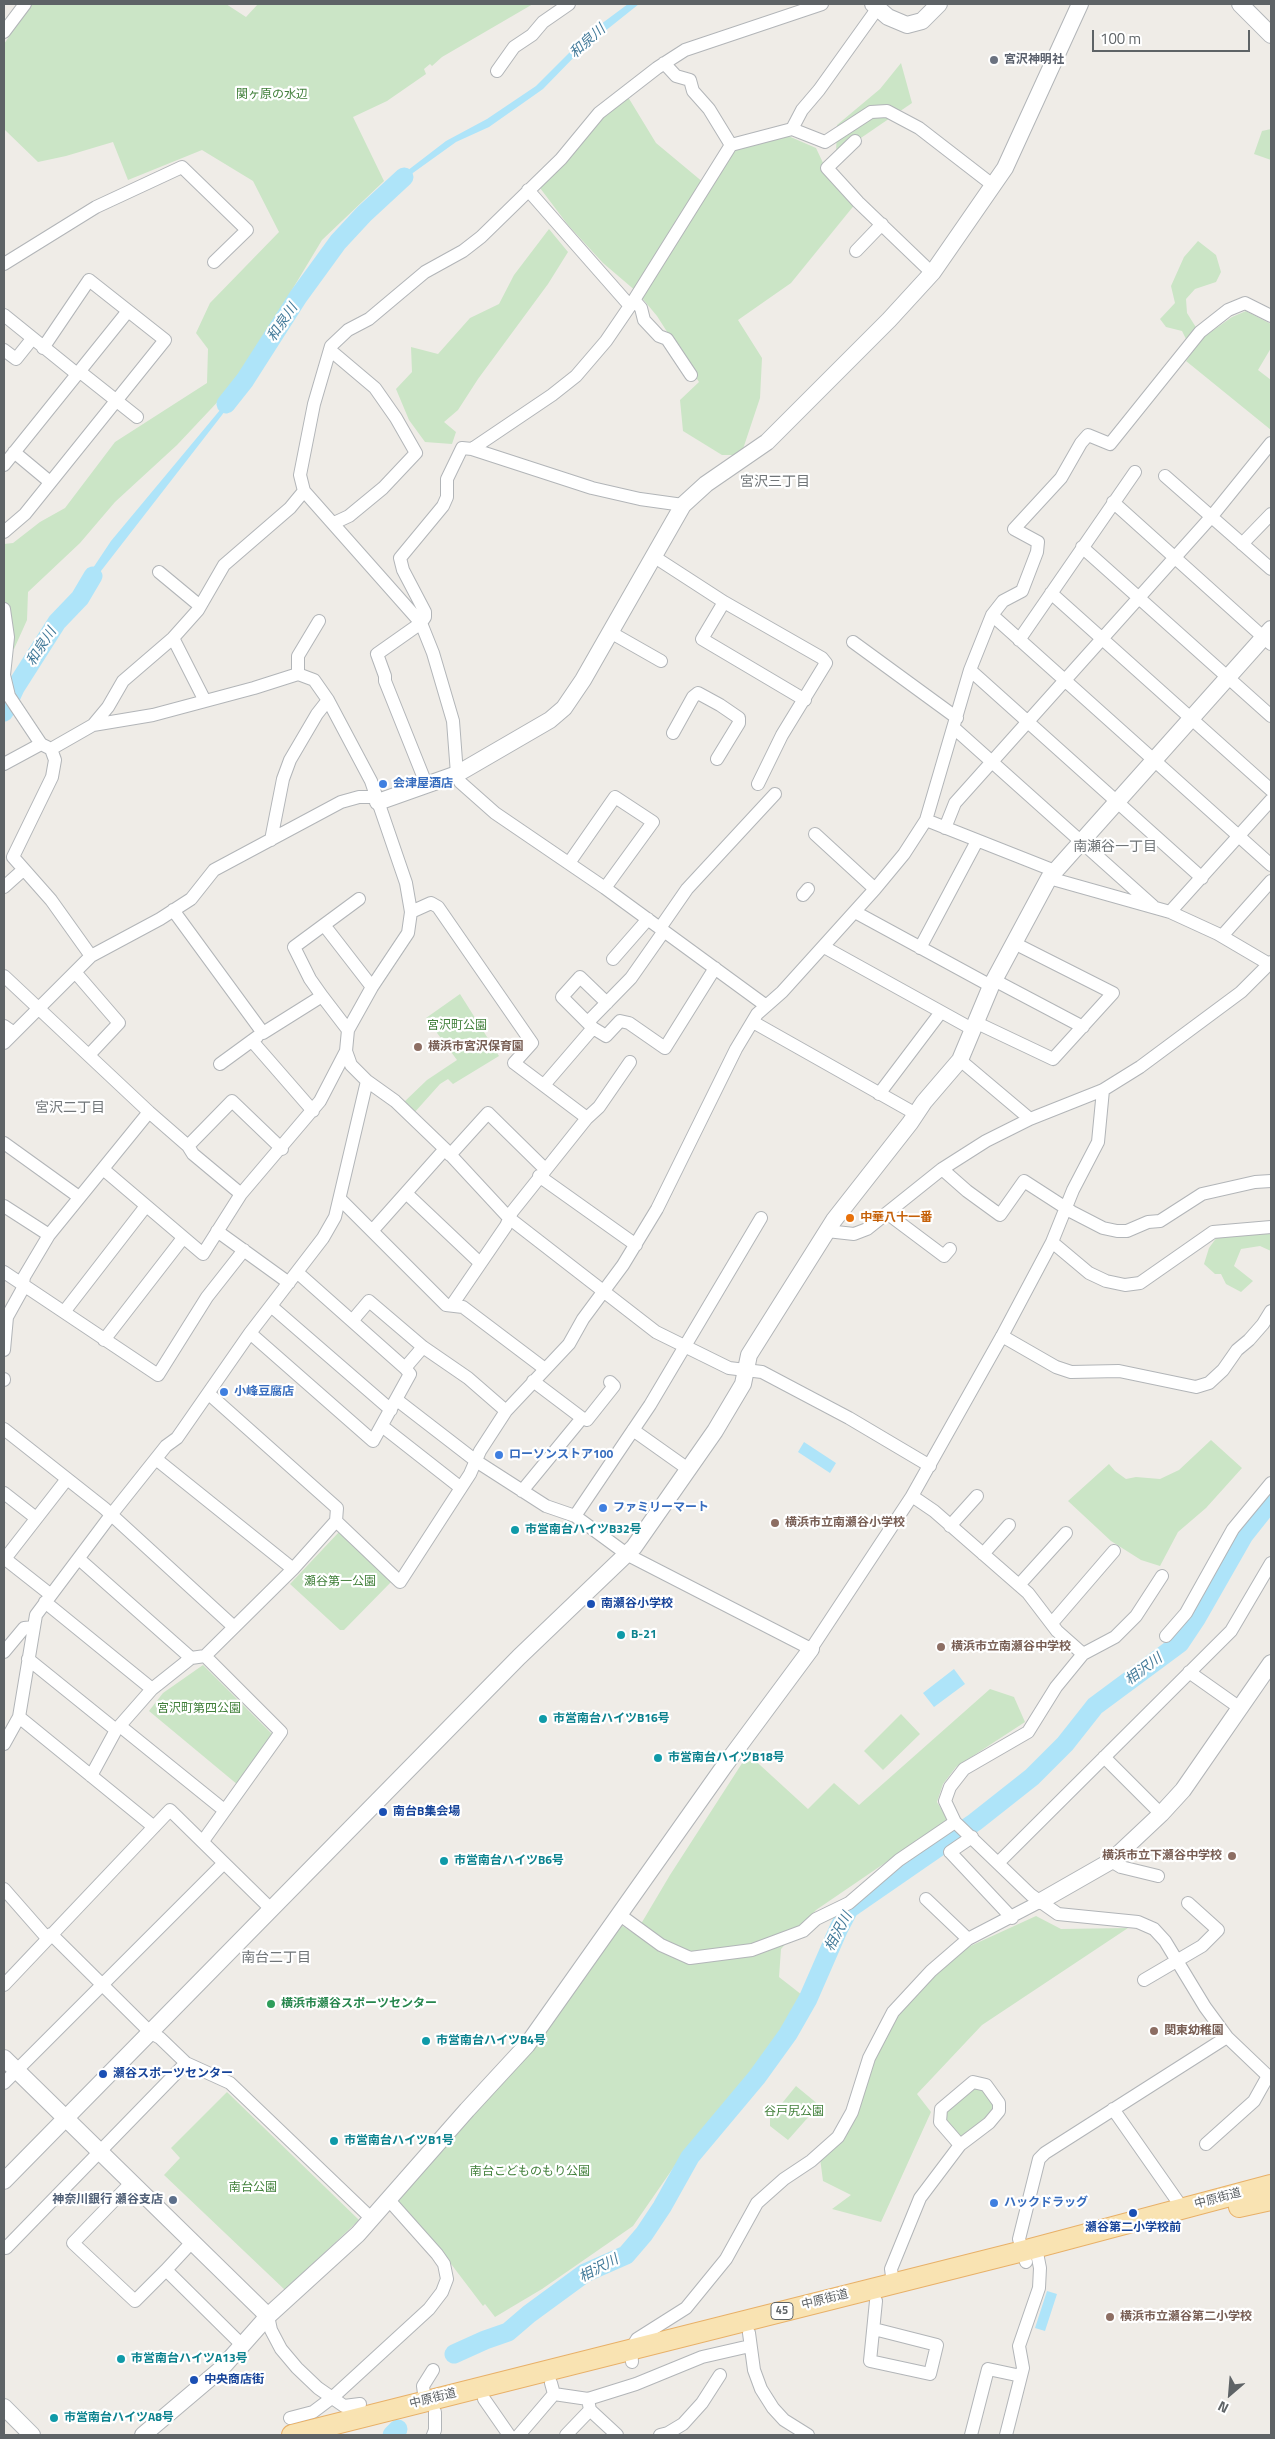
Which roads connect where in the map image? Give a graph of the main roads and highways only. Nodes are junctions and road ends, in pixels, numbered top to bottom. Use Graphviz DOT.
graph roads {
  1 [pos="1271,2185"];
  2 [pos="1271,2200"];
  3 [pos="1031,2255"];
  4 [pos="632,2356"];
  5 [pos="430,2407"];
  6 [pos="291,2427"];
  7 [pos="342,2435"];
  1 -- 3 [label="main road, 中原街道 / 45"];
  2 -- 3 [label="main road, 中原街道 / 45"];
  3 -- 4 [label="main road, 中原街道 / 45"];
  3 -- 4 [label="main road, 中原街道 / 45"];
  4 -- 5 [label="main road, 中原街道 / 45"];
  4 -- 5 [label="main road, 中原街道 / 45"];
  5 -- 6 [label="main road, 中原街道 / 45"];
  5 -- 7 [label="main road, 中原街道 / 45"];
}
